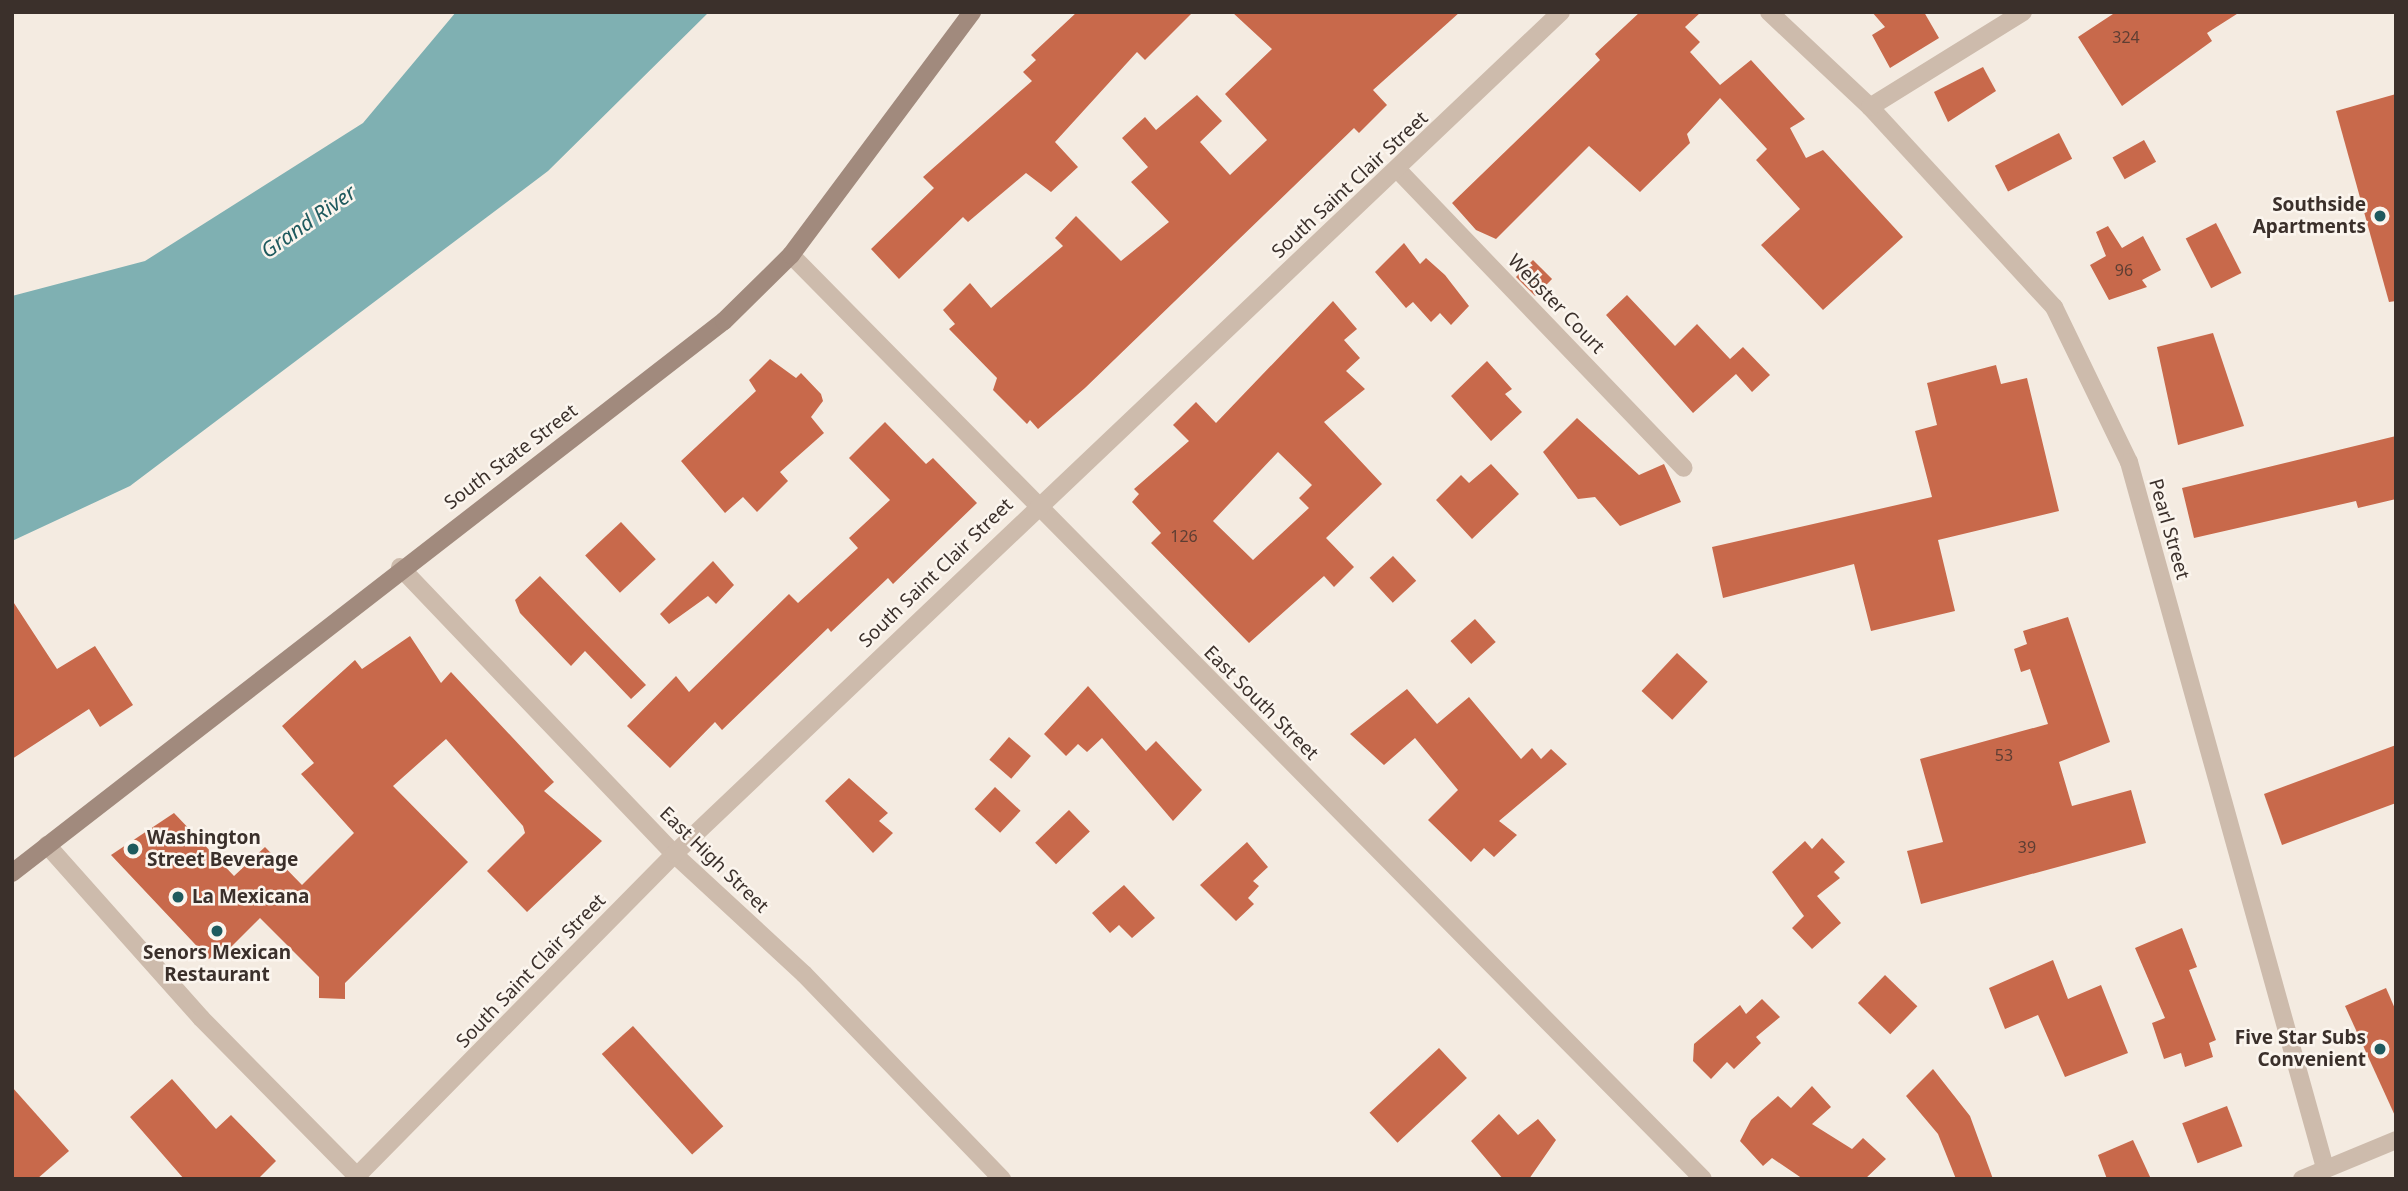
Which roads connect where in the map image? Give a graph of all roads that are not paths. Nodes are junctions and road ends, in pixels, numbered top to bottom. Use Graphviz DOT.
graph roads {
  1 [pos="972,12"];
  2 [pos="1561,12"];
  3 [pos="1769,12"];
  4 [pos="2022,12"];
  5 [pos="1870,107"];
  6 [pos="1397,169"];
  7 [pos="792,255"];
  8 [pos="1684,468"];
  9 [pos="1036,506"];
  10 [pos="400,567"];
  11 [pos="47,845"];
  12 [pos="674,854"];
  13 [pos="12,873"];
  14 [pos="2396,1140"];
  15 [pos="2325,1168"];
  16 [pos="357,1178"];
  17 [pos="1002,1179"];
  18 [pos="1703,1179"];
  19 [pos="2302,1179"];
  1 -- 7 [label="main road, South State Street"];
  2 -- 6 [label="street, South Saint Clair Street"];
  3 -- 5 [label="street, Pearl Street"];
  4 -- 5 [label="street"];
  5 -- 15 [label="street, Pearl Street"];
  6 -- 8 [label="street, Webster Court"];
  6 -- 9 [label="street, South Saint Clair Street"];
  7 -- 9 [label="street, East South Street"];
  7 -- 10 [label="main road, South State Street"];
  9 -- 12 [label="street, South Saint Clair Street"];
  9 -- 18 [label="street, East South Street"];
  10 -- 11 [label="main road, South State Street"];
  10 -- 12 [label="street, East High Street"];
  11 -- 13 [label="main road, South State Street"];
  11 -- 16 [label="street"];
  12 -- 16 [label="street, South Saint Clair Street"];
  12 -- 17 [label="street, East High Street"];
  14 -- 15 [label="street"];
  15 -- 19 [label="street"];
}
